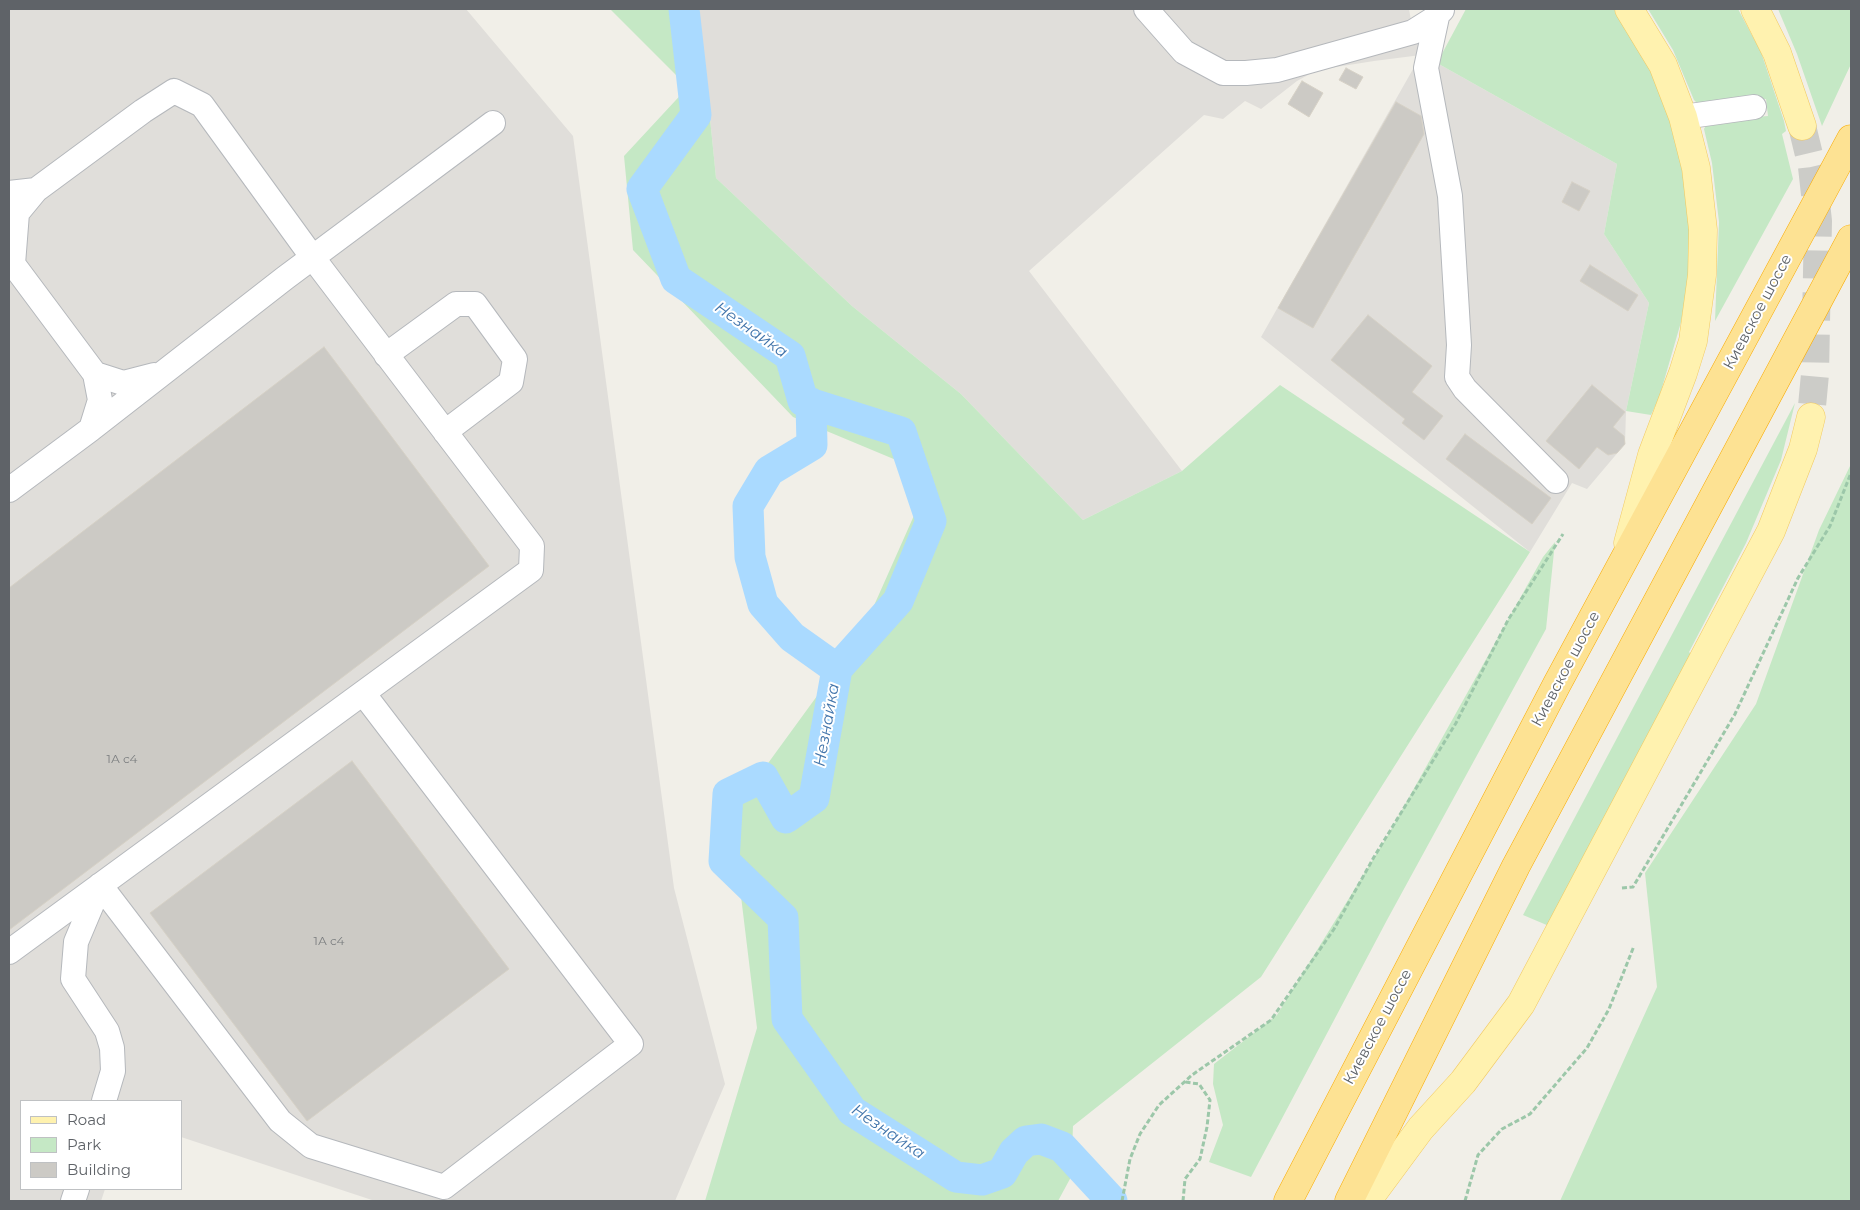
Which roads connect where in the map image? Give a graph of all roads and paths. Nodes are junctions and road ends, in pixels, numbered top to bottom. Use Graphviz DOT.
graph roads {
  1 [pos="1146,9"];
  2 [pos="1629,9"];
  3 [pos="1755,9"];
  4 [pos="1440,13"];
  5 [pos="1754,106"];
  6 [pos="1683,117"];
  7 [pos="493,123"];
  8 [pos="1802,126"];
  9 [pos="1851,139"];
  10 [pos="36,190"];
  11 [pos="9,193"];
  12 [pos="1851,239"];
  13 [pos="313,258"];
  14 [pos="11,263"];
  15 [pos="386,355"];
  16 [pos="165,372"];
  17 [pos="96,374"];
  18 [pos="1811,417"];
  19 [pos="90,429"];
  20 [pos="445,432"];
  21 [pos="1851,474"];
  22 [pos="1556,481"];
  23 [pos="9,490"];
  24 [pos="1563,534"];
  25 [pos="1623,563"];
  26 [pos="363,693"];
  27 [pos="100,885"];
  28 [pos="1622,888"];
  29 [pos="1634,946"];
  30 [pos="9,952"];
  31 [pos="1185,1082"];
  32 [pos="104,1100"];
  33 [pos="1289,1199"];
  34 [pos="1122,1201"];
  35 [pos="1183,1201"];
  36 [pos="1349,1201"];
  37 [pos="1367,1201"];
  38 [pos="1465,1201"];
  1 -- 4 [label="street"];
  2 -- 6 [label="main road"];
  3 -- 8 [label="main road"];
  4 -- 22 [label="street"];
  5 -- 6 [label="street"];
  6 -- 25 [label="main road"];
  7 -- 13 [label="street"];
  9 -- 25 [label="highway, Киевское шоссе"];
  10 -- 11 [label="street"];
  10 -- 13 [label="street"];
  10 -- 14 [label="street"];
  12 -- 36 [label="highway"];
  13 -- 15 [label="street"];
  13 -- 16 [label="street"];
  14 -- 17 [label="street"];
  15 -- 20 [label="street"];
  15 -- 20 [label="street"];
  16 -- 17 [label="street"];
  16 -- 19 [label="street"];
  17 -- 19 [label="street"];
  18 -- 37 [label="main road"];
  19 -- 23 [label="street"];
  20 -- 26 [label="street"];
  21 -- 28 [label="path"];
  24 -- 31 [label="path"];
  25 -- 33 [label="highway, Киевское шоссе"];
  26 -- 27 [label="street"];
  26 -- 27 [label="street"];
  27 -- 30 [label="street"];
  27 -- 32 [label="street"];
  29 -- 38 [label="path"];
  31 -- 34 [label="path"];
  31 -- 35 [label="path"];
}
